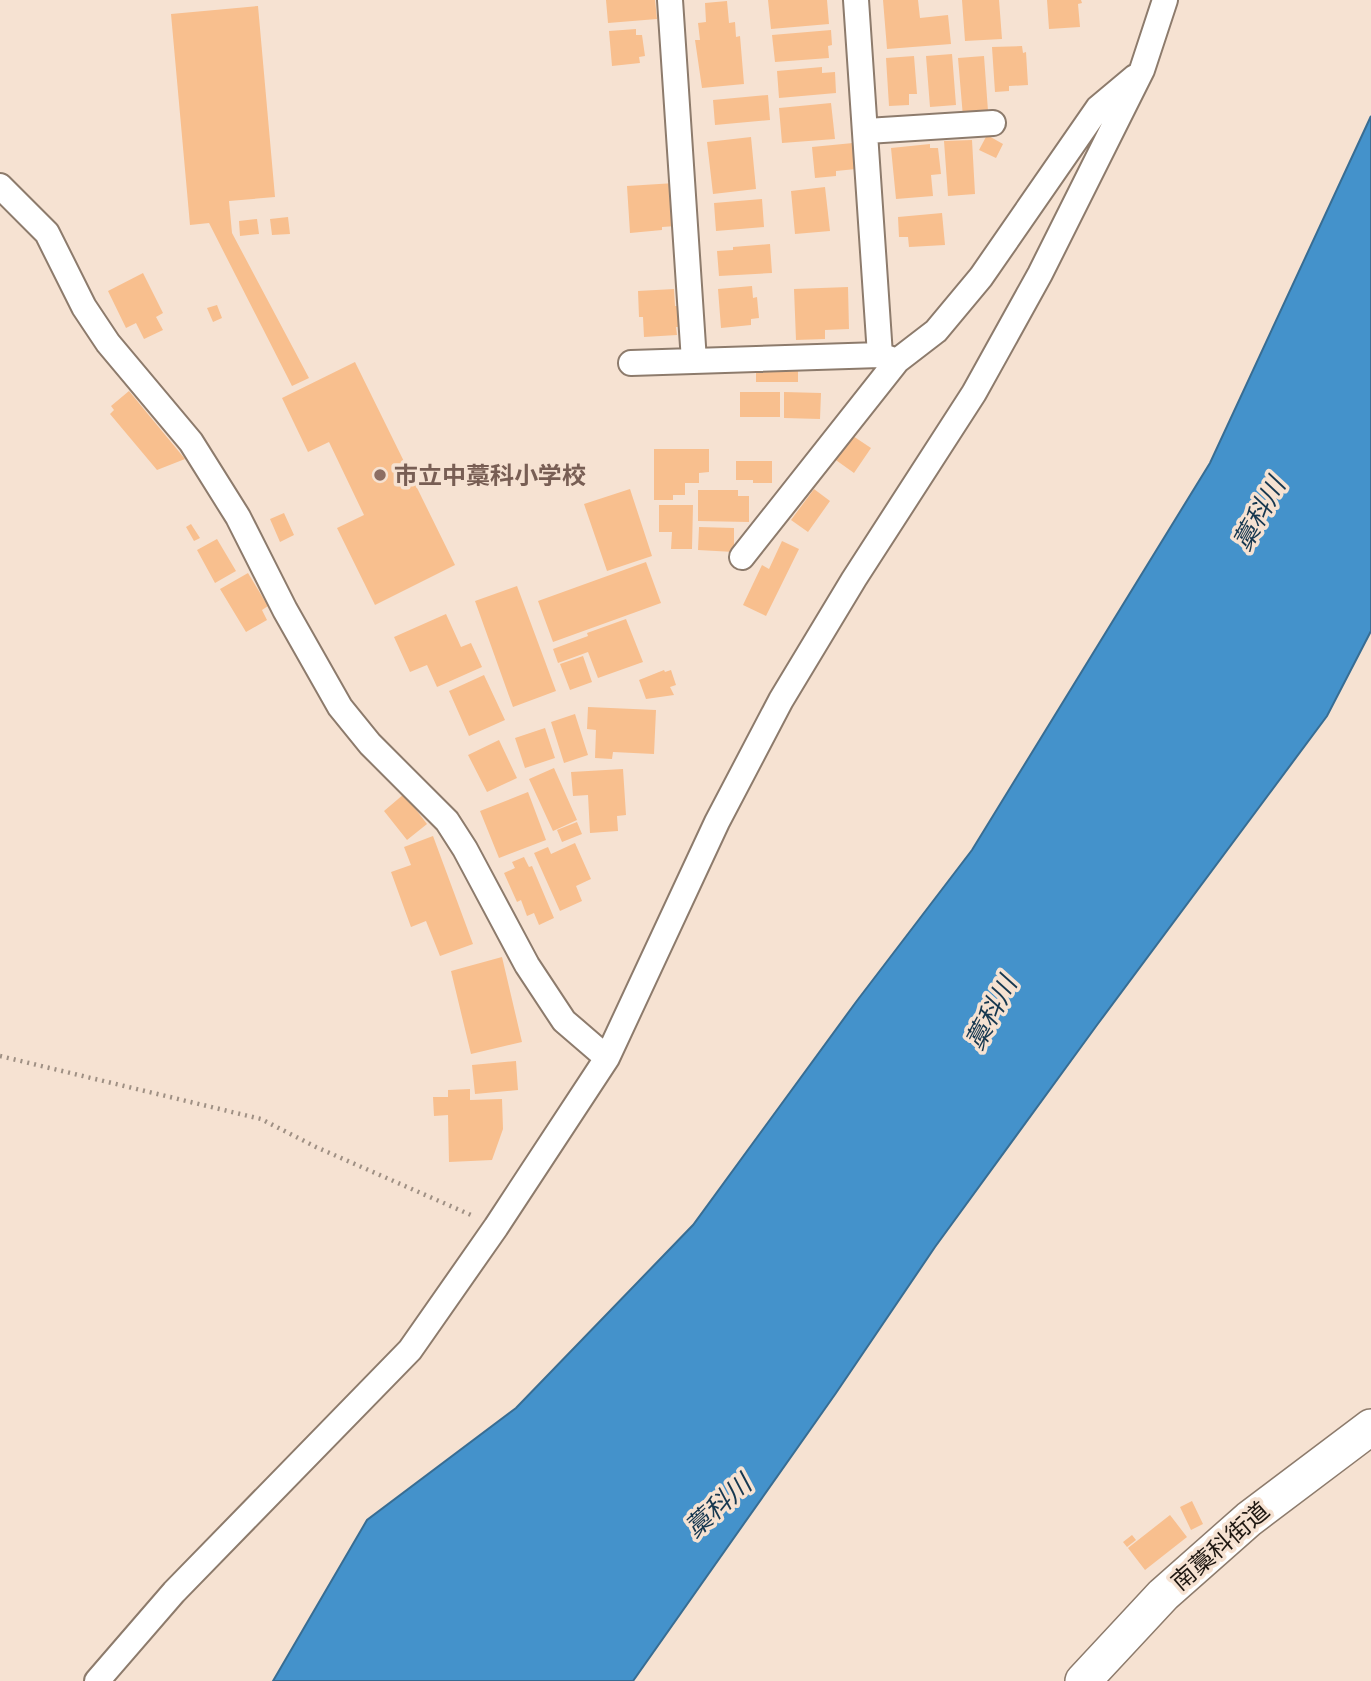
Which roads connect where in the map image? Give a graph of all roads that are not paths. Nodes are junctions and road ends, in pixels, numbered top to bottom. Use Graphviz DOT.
graph roads {
  1 [pos="670,0"];
  2 [pos="856,0"];
  3 [pos="1165,0"];
  4 [pos="1142,70"];
  5 [pos="993,124"];
  6 [pos="867,131"];
  7 [pos="0,186"];
  8 [pos="888,358"];
  9 [pos="694,361"];
  10 [pos="631,363"];
  11 [pos="742,557"];
  12 [pos="607,1058"];
  13 [pos="1371,1427"];
  14 [pos="97,1681"];
  15 [pos="1083,1681"];
  1 -- 9 [label="street"];
  2 -- 6 [label="street"];
  3 -- 4 [label="street"];
  4 -- 8 [label="street"];
  4 -- 12 [label="street"];
  5 -- 6 [label="street"];
  6 -- 8 [label="street"];
  7 -- 12 [label="street"];
  8 -- 9 [label="street"];
  8 -- 11 [label="street"];
  9 -- 10 [label="street"];
  12 -- 14 [label="street"];
  13 -- 15 [label="main road, 南藁科街道"];
}
